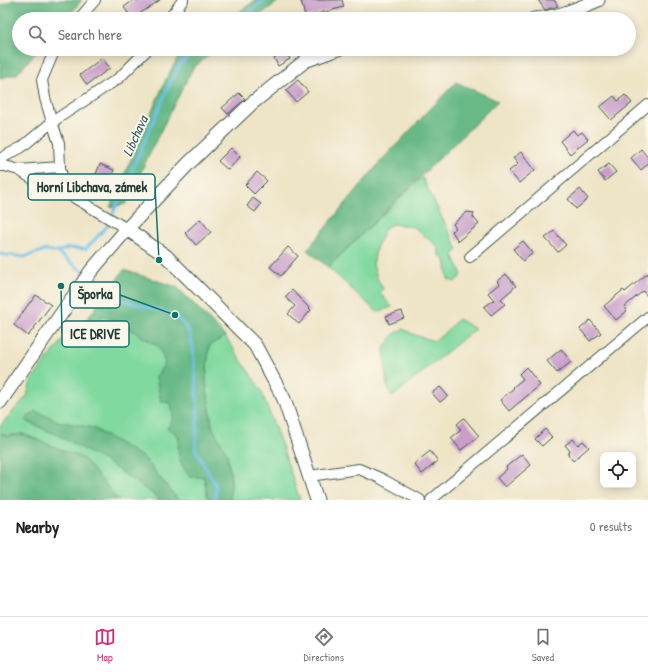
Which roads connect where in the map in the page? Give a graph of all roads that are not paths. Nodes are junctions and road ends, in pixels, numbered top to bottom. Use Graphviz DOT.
graph roads {
  1 [pos="95,0"];
  2 [pos="183,0"];
  3 [pos="598,0"];
  4 [pos="85,12"];
  5 [pos="174,12"];
  6 [pos="568,12"];
  7 [pos="52,56"];
  8 [pos="141,56"];
  9 [pos="319,56"];
  10 [pos="648,105"];
  11 [pos="52,122"];
  12 [pos="0,159"];
  13 [pos="0,166"];
  14 [pos="60,167"];
  15 [pos="19,170"];
  16 [pos="65,192"];
  17 [pos="122,225"];
  18 [pos="470,257"];
  19 [pos="648,317"];
  20 [pos="0,402"];
  21 [pos="310,476"];
  22 [pos="317,500"];
  23 [pos="420,500"];
  24 [pos="431,500"];
  1 -- 4 [label="street"];
  2 -- 5 [label="street"];
  3 -- 6 [label="street"];
  7 -- 11 [label="street"];
  8 -- 11 [label="street"];
  9 -- 17 [label="street"];
  10 -- 18 [label="street"];
  11 -- 12 [label="street"];
  11 -- 14 [label="street"];
  13 -- 15 [label="street"];
  14 -- 15 [label="street"];
  14 -- 16 [label="street"];
  15 -- 16 [label="street"];
  16 -- 17 [label="street"];
  17 -- 20 [label="street"];
  17 -- 21 [label="street"];
  19 -- 24 [label="street"];
  21 -- 22 [label="street"];
  21 -- 23 [label="street"];
}
